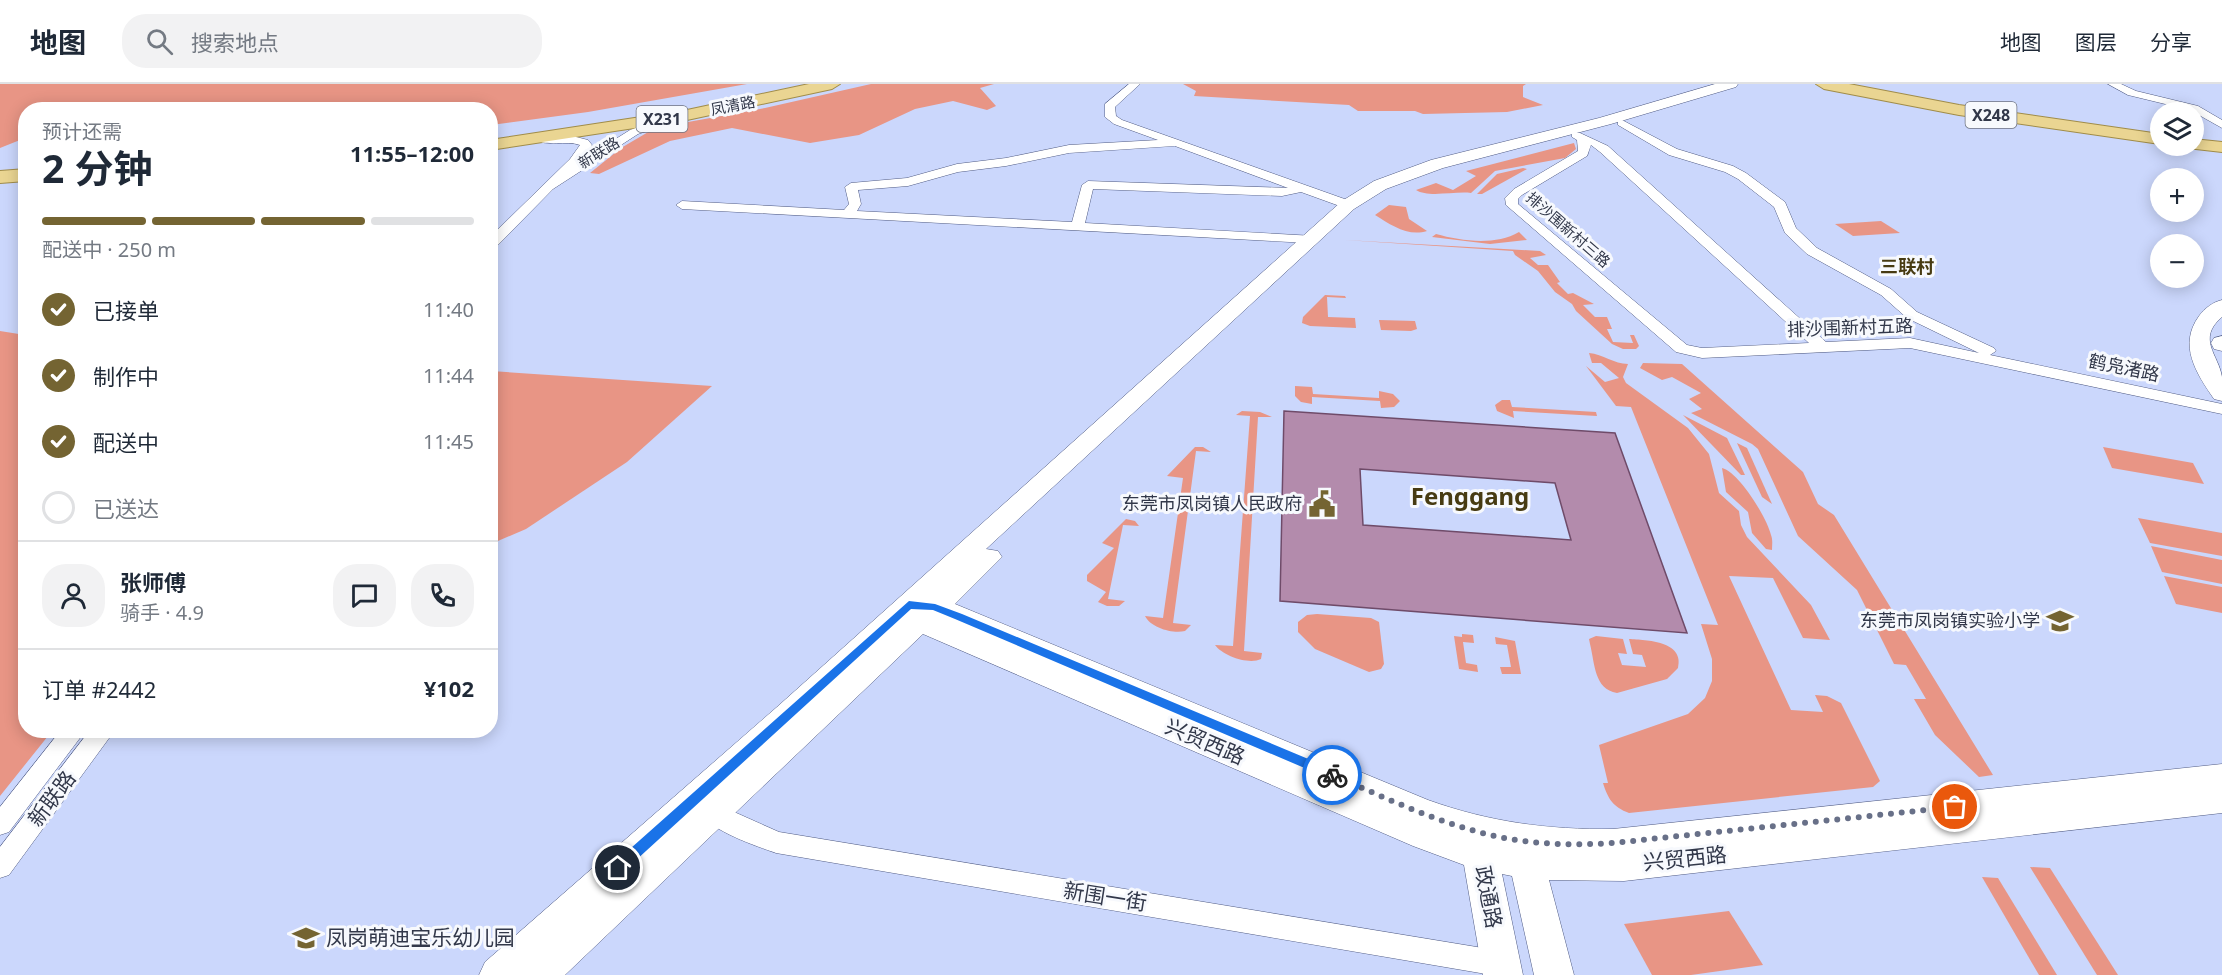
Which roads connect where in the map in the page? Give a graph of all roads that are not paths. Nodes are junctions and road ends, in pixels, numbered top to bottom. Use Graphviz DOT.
graph roads {
  1 [pos="797,84"];
  2 [pos="832,84"];
  3 [pos="1135,84"];
  4 [pos="1731,84"];
  5 [pos="1752,84"];
  6 [pos="1824,84"];
  7 [pos="1854,84"];
  8 [pos="2113,84"];
  9 [pos="687,115"];
  10 [pos="1622,123"];
  11 [pos="2222,125"];
  12 [pos="2150,131"];
  13 [pos="498,135"];
  14 [pos="1579,137"];
  15 [pos="2150,138"];
  16 [pos="537,139"];
  17 [pos="2204,139"];
  18 [pos="2222,141"];
  19 [pos="1173,143"];
  20 [pos="498,144"];
  21 [pos="2204,145"];
  22 [pos="2222,147"];
  23 [pos="18,166"];
  24 [pos="0,167"];
  25 [pos="18,176"];
  26 [pos="0,177"];
  27 [pos="549,186"];
  28 [pos="1302,189"];
  29 [pos="682,205"];
  30 [pos="1348,205"];
  31 [pos="848,214"];
  32 [pos="1078,226"];
  33 [pos="498,236"];
  34 [pos="1310,239"];
  35 [pos="2222,306"];
  36 [pos="1947,332"];
  37 [pos="1910,342"];
  38 [pos="1822,347"];
  39 [pos="1682,349"];
  40 [pos="2017,365"];
  41 [pos="2222,394"];
  42 [pos="2222,409"];
  43 [pos="921,611"];
  44 [pos="69,738"];
  45 [pos="98,738"];
  46 [pos="2222,777"];
  47 [pos="2222,799"];
  48 [pos="714,813"];
  49 [pos="0,825"];
  50 [pos="1522,851"];
  51 [pos="1480,854"];
  52 [pos="0,867"];
  53 [pos="1502,969"];
  54 [pos="499,975"];
  55 [pos="538,975"];
  56 [pos="1554,975"];
  1 -- 13 [label="main road, 凤清路 / X231"];
  2 -- 9 [label="main road, 凤清路 / X231"];
  3 -- 19 [label="street"];
  4 -- 30 [label="street"];
  5 -- 10 [label="street"];
  6 -- 15 [label="main road, X248"];
  7 -- 12 [label="main road, X248"];
  8 -- 11 [label="street"];
  9 -- 16 [label="main road, 凤清路 / X231"];
  9 -- 27 [label="street, 新联路"];
  10 -- 14 [label="street"];
  10 -- 36 [label="street"];
  14 -- 38 [label="street"];
  14 -- 39 [label="street, 排沙围新村三路"];
  14 -- 43 [label="street"];
  16 -- 20 [label="main road, 凤清路 / X231"];
  16 -- 27 [label="street, 新联路"];
  17 -- 18 [label="main road"];
  19 -- 28 [label="street"];
  19 -- 31 [label="street"];
  21 -- 22 [label="main road"];
  23 -- 24 [label="main road"];
  25 -- 26 [label="main road"];
  27 -- 33 [label="street, 新联路"];
  28 -- 30 [label="street"];
  28 -- 32 [label="street"];
  29 -- 31 [label="street"];
  30 -- 34 [label="street"];
  31 -- 32 [label="street"];
  32 -- 34 [label="street"];
  34 -- 43 [label="street"];
  35 -- 41 [label="street"];
  36 -- 37 [label="street"];
  36 -- 40 [label="street"];
  37 -- 38 [label="street, 排沙围新村五路"];
  37 -- 40 [label="street, 排沙围新村五路"];
  38 -- 39 [label="street, 排沙围新村五路"];
  40 -- 42 [label="street, 鹤凫渚路"];
  43 -- 48 [label="street"];
  43 -- 50 [label="street, 兴贸西路"];
  43 -- 51 [label="street, 兴贸西路"];
  43 -- 54 [label="street"];
  44 -- 49 [label="street, 新联路"];
  45 -- 52 [label="street, 新联路"];
  46 -- 50 [label="street, 兴贸西路"];
  47 -- 50 [label="street, 兴贸西路"];
  48 -- 53 [label="street, 新围一街"];
  48 -- 55 [label="street"];
  50 -- 51 [label="street, 政通路"];
  50 -- 56 [label="street"];
  51 -- 53 [label="street, 政通路"];
}
